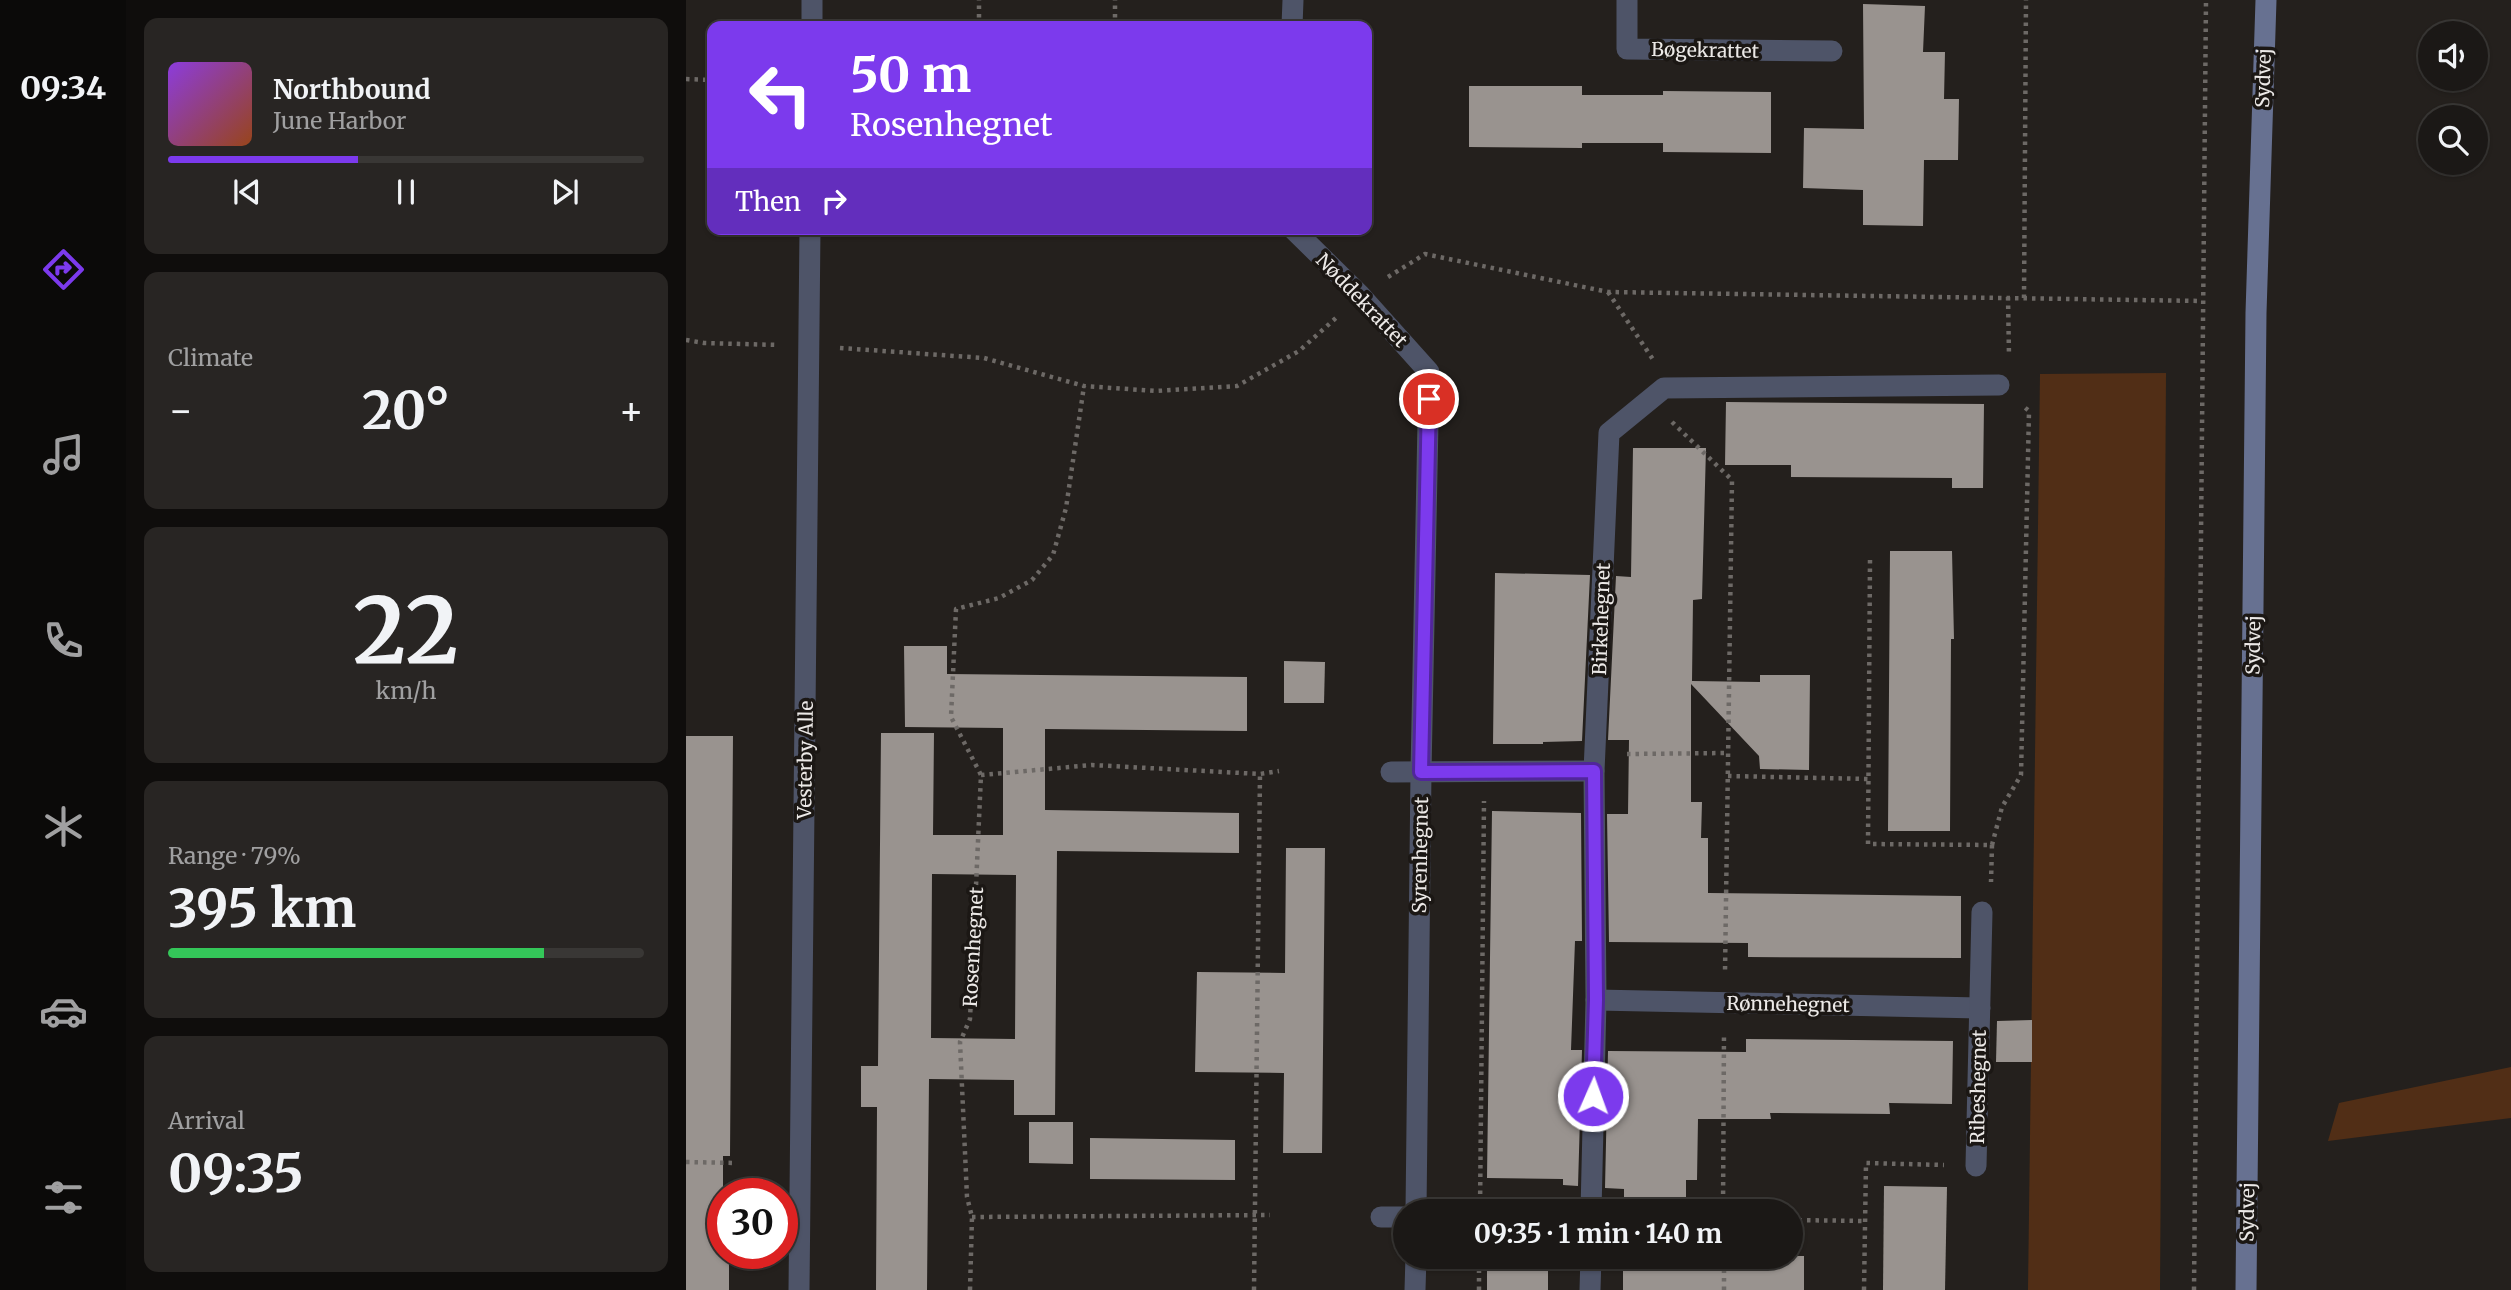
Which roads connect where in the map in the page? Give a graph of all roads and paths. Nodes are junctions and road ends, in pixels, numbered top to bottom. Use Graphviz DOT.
graph roads {
  1 [pos="812,0"];
  2 [pos="979,0"];
  3 [pos="1115,0"];
  4 [pos="1293,0"];
  5 [pos="1627,0"];
  6 [pos="2026,0"];
  7 [pos="2206,0"];
  8 [pos="2266,0"];
  9 [pos="812,21"];
  10 [pos="979,21"];
  11 [pos="1115,21"];
  12 [pos="1292,21"];
  13 [pos="1832,51"];
  14 [pos="686,79"];
  15 [pos="707,80"];
  16 [pos="810,235"];
  17 [pos="1299,235"];
  18 [pos="1608,292"];
  19 [pos="1360,295"];
  20 [pos="2008,297"];
  21 [pos="2024,298"];
  22 [pos="2202,301"];
  23 [pos="686,340"];
  24 [pos="810,346"];
  25 [pos="1429,372"];
  26 [pos="1999,385"];
  27 [pos="1084,386"];
  28 [pos="1672,388"];
  29 [pos="1648,399"];
  30 [pos="1870,560"];
  31 [pos="1728,753"];
  32 [pos="1595,763"];
  33 [pos="1279,771"];
  34 [pos="1391,772"];
  35 [pos="1421,772"];
  36 [pos="1484,772"];
  37 [pos="1260,774"];
  38 [pos="981,775"];
  39 [pos="1728,776"];
  40 [pos="1868,779"];
  41 [pos="1992,845"];
  42 [pos="1982,912"];
  43 [pos="1596,1000"];
  44 [pos="1724,1003"];
  45 [pos="1980,1009"];
  46 [pos="686,1162"];
  47 [pos="735,1163"];
  48 [pos="1976,1166"];
  49 [pos="1416,1199"];
  50 [pos="1480,1199"];
  51 [pos="1591,1199"];
  52 [pos="1723,1199"];
  53 [pos="1270,1215"];
  54 [pos="1256,1216"];
  55 [pos="972,1217"];
  56 [pos="1381,1217"];
  57 [pos="1393,1217"];
  58 [pos="1803,1220"];
  59 [pos="1865,1221"];
  60 [pos="1416,1269"];
  61 [pos="1479,1269"];
  62 [pos="1591,1269"];
  63 [pos="1724,1269"];
  64 [pos="799,1290"];
  65 [pos="970,1290"];
  66 [pos="1254,1290"];
  67 [pos="1416,1290"];
  68 [pos="1479,1290"];
  69 [pos="1590,1290"];
  70 [pos="1724,1290"];
  71 [pos="1864,1290"];
  72 [pos="2194,1290"];
  73 [pos="2246,1290"];
  1 -- 9 [label="street"];
  2 -- 10 [label="path"];
  3 -- 11 [label="path"];
  4 -- 12 [label="street"];
  5 -- 13 [label="street, Bøgekrattet"];
  6 -- 21 [label="path"];
  7 -- 22 [label="path"];
  8 -- 73 [label="main road, Sydvej"];
  14 -- 15 [label="path"];
  16 -- 24 [label="street, Vesterby Alle"];
  17 -- 19 [label="street, Nøddekrattet"];
  18 -- 19 [label="path"];
  18 -- 20 [label="path"];
  18 -- 28 [label="path"];
  19 -- 25 [label="street, Nøddekrattet"];
  19 -- 27 [label="path"];
  20 -- 21 [label="path"];
  20 -- 26 [label="path"];
  21 -- 22 [label="path"];
  22 -- 72 [label="path"];
  23 -- 24 [label="path"];
  24 -- 27 [label="path"];
  24 -- 64 [label="street, Vesterby Alle"];
  25 -- 35 [label="street, Syrenhegnet"];
  26 -- 28 [label="street, Birkehegnet"];
  26 -- 41 [label="path"];
  27 -- 38 [label="path, Rosenhegnet"];
  28 -- 29 [label="street, Birkehegnet"];
  29 -- 31 [label="path"];
  29 -- 32 [label="street, Birkehegnet"];
  30 -- 40 [label="path"];
  31 -- 32 [label="path"];
  31 -- 39 [label="path"];
  32 -- 36 [label="street"];
  32 -- 43 [label="street, Birkehegnet"];
  33 -- 37 [label="path"];
  34 -- 35 [label="street"];
  35 -- 36 [label="street"];
  35 -- 49 [label="street, Syrenhegnet"];
  36 -- 50 [label="path"];
  37 -- 38 [label="path"];
  37 -- 54 [label="path"];
  38 -- 55 [label="path, Rosenhegnet"];
  39 -- 40 [label="path"];
  39 -- 44 [label="path"];
  40 -- 41 [label="path"];
  41 -- 42 [label="path"];
  42 -- 45 [label="street, Ribeshegnet"];
  43 -- 44 [label="street, Rønnehegnet"];
  43 -- 51 [label="street, Birkehegnet"];
  44 -- 45 [label="street, Rønnehegnet"];
  44 -- 52 [label="path"];
  45 -- 48 [label="street, Ribeshegnet"];
  46 -- 47 [label="path"];
  48 -- 59 [label="path"];
  53 -- 54 [label="path"];
  54 -- 55 [label="path"];
  54 -- 66 [label="path"];
  55 -- 65 [label="path, Rosenhegnet"];
  56 -- 57 [label="street"];
  58 -- 59 [label="path"];
  59 -- 71 [label="path"];
  60 -- 67 [label="street"];
  61 -- 68 [label="path"];
  62 -- 69 [label="street"];
  63 -- 70 [label="path"];
}
